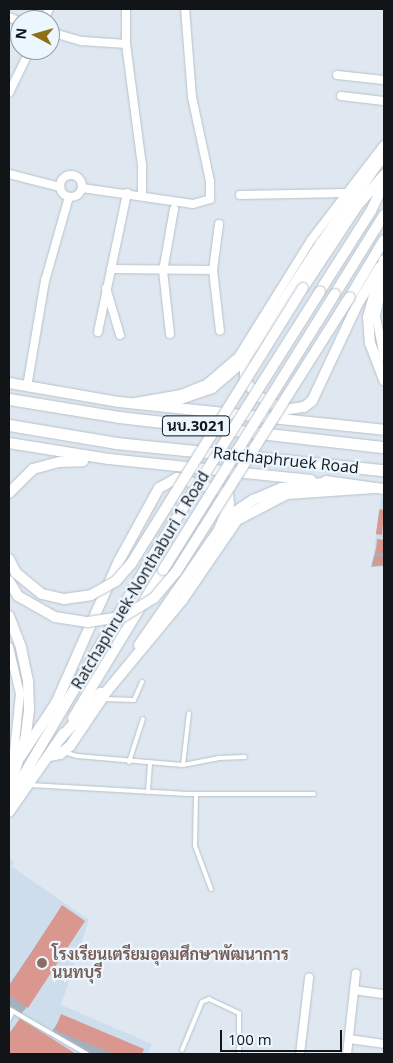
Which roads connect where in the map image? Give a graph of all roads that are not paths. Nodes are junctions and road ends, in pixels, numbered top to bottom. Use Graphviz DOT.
graph roads {
  1 [pos="126,9"];
  2 [pos="185,9"];
  3 [pos="60,35"];
  4 [pos="126,44"];
  5 [pos="25,60"];
  6 [pos="337,75"];
  7 [pos="384,80"];
  8 [pos="9,93"];
  9 [pos="342,96"];
  10 [pos="384,101"];
  11 [pos="384,145"];
  12 [pos="384,155"];
  13 [pos="9,174"];
  14 [pos="384,175"];
  15 [pos="384,183"];
  16 [pos="60,187"];
  17 [pos="82,188"];
  18 [pos="127,193"];
  19 [pos="346,194"];
  20 [pos="142,195"];
  21 [pos="240,195"];
  22 [pos="69,197"];
  23 [pos="174,209"];
  24 [pos="384,215"];
  25 [pos="219,224"];
  26 [pos="384,240"];
  27 [pos="382,264"];
  28 [pos="112,269"];
  29 [pos="213,270"];
  30 [pos="163,271"];
  31 [pos="383,282"];
  32 [pos="106,288"];
  33 [pos="220,331"];
  34 [pos="98,332"];
  35 [pos="170,334"];
  36 [pos="120,335"];
  37 [pos="384,357"];
  38 [pos="245,360"];
  39 [pos="384,380"];
  40 [pos="9,383"];
  41 [pos="27,387"];
  42 [pos="9,399"];
  43 [pos="131,403"];
  44 [pos="160,406"];
  45 [pos="9,425"];
  46 [pos="384,430"];
  47 [pos="9,443"];
  48 [pos="384,447"];
  49 [pos="109,459"];
  50 [pos="384,470"];
  51 [pos="331,482"];
  52 [pos="380,488"];
  53 [pos="9,494"];
  54 [pos="219,530"];
  55 [pos="9,559"];
  56 [pos="9,581"];
  57 [pos="9,616"];
  58 [pos="9,647"];
  59 [pos="142,682"];
  60 [pos="102,699"];
  61 [pos="189,713"];
  62 [pos="143,719"];
  63 [pos="61,738"];
  64 [pos="64,752"];
  65 [pos="21,756"];
  66 [pos="49,756"];
  67 [pos="245,757"];
  68 [pos="129,762"];
  69 [pos="150,763"];
  70 [pos="183,765"];
  71 [pos="9,773"];
  72 [pos="30,785"];
  73 [pos="9,789"];
  74 [pos="148,792"];
  75 [pos="196,794"];
  76 [pos="314,794"];
  77 [pos="9,800"];
  78 [pos="9,812"];
  79 [pos="211,889"];
  80 [pos="356,973"];
  81 [pos="309,978"];
  82 [pos="354,990"];
  83 [pos="384,994"];
  84 [pos="9,1008"];
  85 [pos="13,1011"];
  86 [pos="9,1019"];
  87 [pos="349,1039"];
  88 [pos="384,1044"];
  89 [pos="182,1050"];
  90 [pos="87,1054"];
  91 [pos="239,1054"];
  92 [pos="300,1054"];
  93 [pos="347,1054"];
  1 -- 4 [label="street"];
  2 -- 20 [label="street"];
  3 -- 4 [label="street"];
  4 -- 20 [label="street"];
  5 -- 8 [label="street"];
  6 -- 7 [label="street"];
  9 -- 10 [label="street"];
  11 -- 19 [label="street"];
  12 -- 38 [label="main road"];
  13 -- 16 [label="street"];
  14 -- 55 [label="main road, bridge"];
  15 -- 77 [label="main road, Ratchaphruek-Nonthaburi 1 Road, bridge"];
  16 -- 17 [label="street"];
  16 -- 22 [label="street"];
  17 -- 18 [label="street"];
  17 -- 22 [label="street"];
  18 -- 20 [label="street"];
  18 -- 28 [label="street"];
  19 -- 21 [label="street"];
  19 -- 43 [label="street"];
  22 -- 41 [label="street"];
  23 -- 30 [label="street"];
  24 -- 63 [label="main road, Ratchaphruek-Nonthaburi 1 Road, bridge"];
  25 -- 29 [label="street"];
  26 -- 56 [label="main road, bridge"];
  27 -- 38 [label="main road"];
  27 -- 39 [label="main road"];
  28 -- 30 [label="street"];
  28 -- 32 [label="street"];
  29 -- 30 [label="street"];
  29 -- 33 [label="street"];
  30 -- 35 [label="street"];
  31 -- 37 [label="street"];
  32 -- 34 [label="street"];
  32 -- 36 [label="street"];
  38 -- 44 [label="main road"];
  40 -- 41 [label="main road, นบ.3021"];
  41 -- 43 [label="main road, นบ.3021"];
  42 -- 48 [label="main road, Ratchaphruek Road / นบ.3021"];
  43 -- 44 [label="main road, นบ.3021"];
  44 -- 46 [label="main road, นบ.3021"];
  45 -- 50 [label="main road, Ratchaphruek Road / นบ.3021"];
  47 -- 49 [label="main road"];
  49 -- 51 [label="main road"];
  49 -- 53 [label="main road"];
  51 -- 52 [label="main road"];
  51 -- 54 [label="main road"];
  52 -- 60 [label="main road"];
  54 -- 63 [label="main road"];
  54 -- 65 [label="main road"];
  57 -- 65 [label="main road"];
  58 -- 71 [label="street"];
  59 -- 60 [label="lane"];
  60 -- 64 [label="main road"];
  61 -- 70 [label="lane"];
  62 -- 68 [label="lane"];
  63 -- 66 [label="main road, Ratchaphruek-Nonthaburi 1 Road"];
  64 -- 66 [label="main road"];
  64 -- 68 [label="lane"];
  65 -- 73 [label="main road"];
  66 -- 72 [label="main road, Ratchaphruek-Nonthaburi 1 Road"];
  67 -- 70 [label="lane"];
  68 -- 69 [label="lane"];
  69 -- 70 [label="lane"];
  69 -- 74 [label="lane"];
  72 -- 74 [label="lane"];
  72 -- 78 [label="main road, Ratchaphruek-Nonthaburi 1 Road"];
  74 -- 75 [label="lane"];
  75 -- 76 [label="lane"];
  75 -- 79 [label="lane"];
  80 -- 82 [label="street"];
  81 -- 92 [label="street"];
  82 -- 83 [label="street"];
  82 -- 87 [label="street"];
  84 -- 85 [label="lane"];
  85 -- 86 [label="lane"];
  85 -- 90 [label="lane"];
  87 -- 88 [label="street"];
  87 -- 93 [label="street"];
  89 -- 91 [label="lane"];
}
